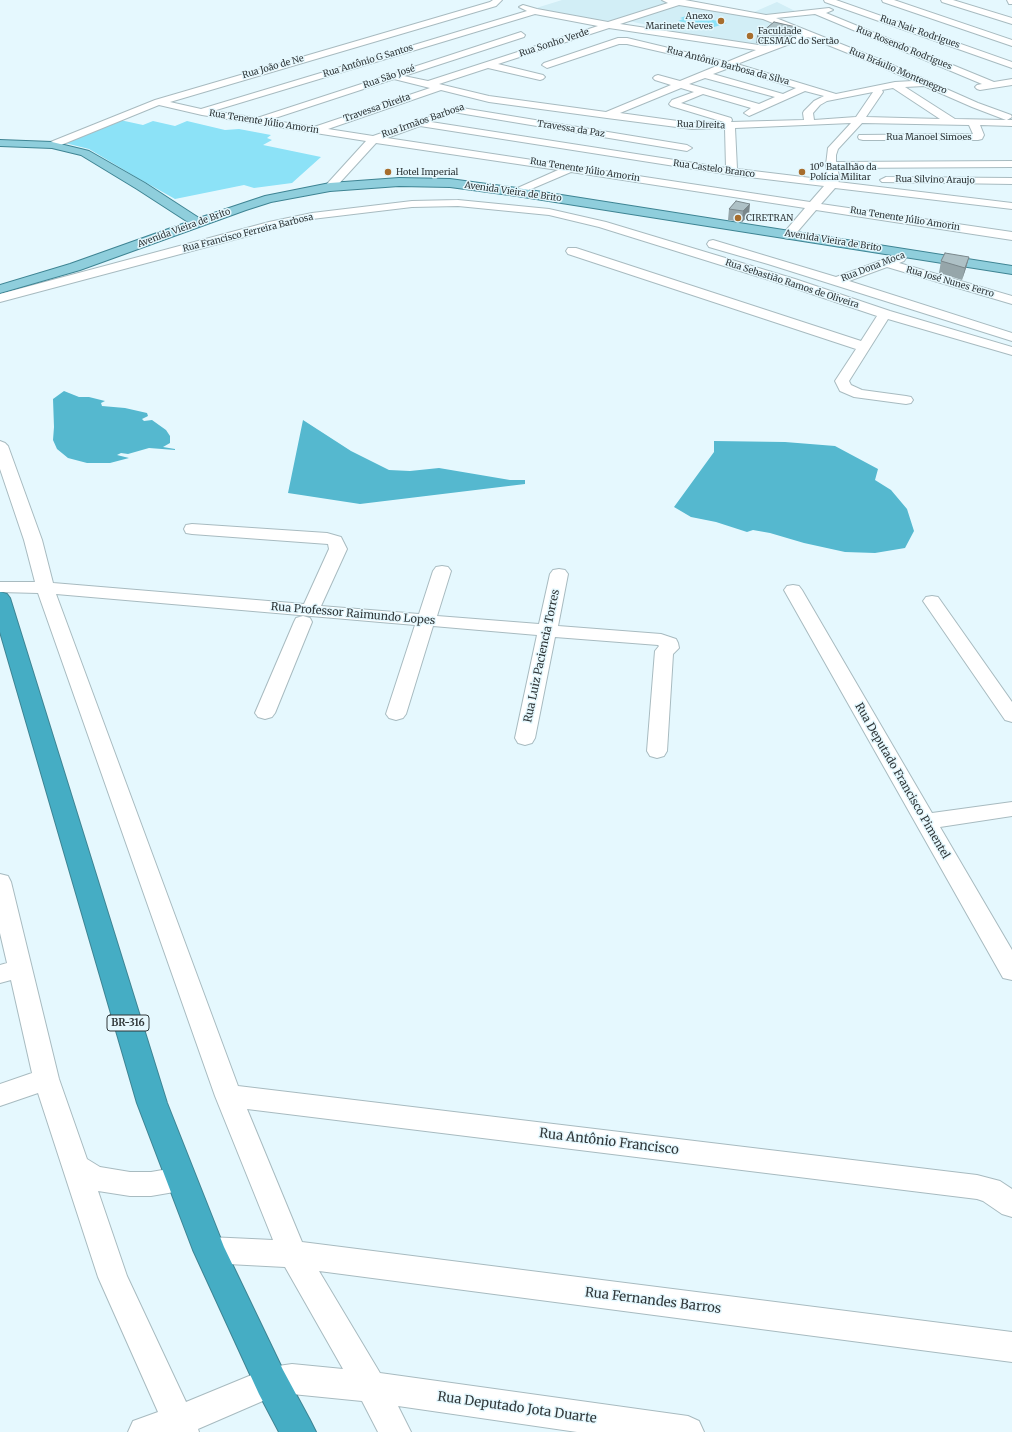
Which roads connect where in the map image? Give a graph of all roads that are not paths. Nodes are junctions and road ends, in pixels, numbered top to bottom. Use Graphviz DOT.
graph roads {
  1 [pos="666,0"];
  2 [pos="828,0"];
  3 [pos="886,0"];
  4 [pos="945,0"];
  5 [pos="682,1"];
  6 [pos="496,2"];
  7 [pos="517,4"];
  8 [pos="739,5"];
  9 [pos="850,7"];
  10 [pos="727,10"];
  11 [pos="535,11"];
  12 [pos="815,11"];
  13 [pos="765,17"];
  14 [pos="1012,21"];
  15 [pos="608,25"];
  16 [pos="902,25"];
  17 [pos="485,26"];
  18 [pos="862,31"];
  19 [pos="388,34"];
  20 [pos="809,34"];
  21 [pos="529,37"];
  22 [pos="432,42"];
  23 [pos="554,42"];
  24 [pos="1012,43"];
  25 [pos="893,44"];
  26 [pos="879,46"];
  27 [pos="864,48"];
  28 [pos="966,48"];
  29 [pos="766,49"];
  30 [pos="592,50"];
  31 [pos="850,50"];
  32 [pos="509,58"];
  33 [pos="274,60"];
  34 [pos="364,62"];
  35 [pos="287,63"];
  36 [pos="539,64"];
  37 [pos="729,64"];
  38 [pos="488,65"];
  39 [pos="1012,65"];
  40 [pos="561,68"];
  41 [pos="391,71"];
  42 [pos="328,73"];
  43 [pos="689,73"];
  44 [pos="704,75"];
  45 [pos="540,77"];
  46 [pos="658,78"];
  47 [pos="1012,82"];
  48 [pos="927,83"];
  49 [pos="429,84"];
  50 [pos="681,84"];
  51 [pos="895,85"];
  52 [pos="993,85"];
  53 [pos="441,87"];
  54 [pos="805,87"];
  55 [pos="966,90"];
  56 [pos="705,91"];
  57 [pos="874,91"];
  58 [pos="948,93"];
  59 [pos="998,94"];
  60 [pos="834,96"];
  61 [pos="784,97"];
  62 [pos="889,97"];
  63 [pos="489,99"];
  64 [pos="158,102"];
  65 [pos="748,104"];
  66 [pos="761,108"];
  67 [pos="456,110"];
  68 [pos="911,111"];
  69 [pos="202,112"];
  70 [pos="603,115"];
  71 [pos="742,116"];
  72 [pos="1012,119"];
  73 [pos="924,120"];
  74 [pos="256,121"];
  75 [pos="951,121"];
  76 [pos="973,122"];
  77 [pos="417,123"];
  78 [pos="809,123"];
  79 [pos="1012,123"];
  80 [pos="856,124"];
  81 [pos="728,125"];
  82 [pos="567,128"];
  83 [pos="314,130"];
  84 [pos="689,137"];
  85 [pos="863,137"];
  86 [pos="374,139"];
  87 [pos="533,142"];
  88 [pos="0,143"];
  89 [pos="52,145"];
  90 [pos="909,147"];
  91 [pos="498,157"];
  92 [pos="1012,164"];
  93 [pos="682,165"];
  94 [pos="831,165"];
  95 [pos="572,168"];
  96 [pos="732,172"];
  97 [pos="1012,181"];
  98 [pos="833,182"];
  99 [pos="330,187"];
  100 [pos="517,192"];
  101 [pos="813,205"];
  102 [pos="1012,206"];
  103 [pos="242,207"];
  104 [pos="182,212"];
  105 [pos="572,217"];
  106 [pos="198,223"];
  107 [pos="788,234"];
  108 [pos="1012,236"];
  109 [pos="225,237"];
  110 [pos="154,239"];
  111 [pos="698,240"];
  112 [pos="572,251"];
  113 [pos="909,253"];
  114 [pos="888,263"];
  115 [pos="1012,270"];
  116 [pos="837,281"];
  117 [pos="0,289"];
  118 [pos="0,298"];
  119 [pos="1012,300"];
  120 [pos="885,314"];
  121 [pos="1012,337"];
  122 [pos="864,347"];
  123 [pos="1012,351"];
  124 [pos="906,400"];
  125 [pos="0,446"];
  126 [pos="192,529"];
  127 [pos="442,571"];
  128 [pos="559,574"];
  129 [pos="0,587"];
  130 [pos="793,590"];
  131 [pos="47,594"];
  132 [pos="0,598"];
  133 [pos="932,601"];
  134 [pos="306,616"];
  135 [pos="423,626"];
  136 [pos="547,637"];
  137 [pos="265,713"];
  138 [pos="396,714"];
  139 [pos="1012,716"];
  140 [pos="525,738"];
  141 [pos="657,750"];
  142 [pos="1012,809"];
  143 [pos="925,822"];
  144 [pos="0,882"];
  145 [pos="10,971"];
  146 [pos="1012,971"];
  147 [pos="46,1079"];
  148 [pos="0,1095"];
  149 [pos="228,1096"];
  150 [pos="76,1167"];
  151 [pos="180,1179"];
  152 [pos="1012,1205"];
  153 [pos="209,1250"];
  154 [pos="293,1254"];
  155 [pos="1012,1347"];
  156 [pos="271,1382"];
  157 [pos="371,1387"];
  158 [pos="180,1426"];
  159 [pos="144,1432"];
  160 [pos="298,1432"];
  161 [pos="395,1432"];
  162 [pos="688,1432"];
  1 -- 5 [label="street, Rua Bráulio Montenegro"];
  2 -- 9 [label="street, Rua Nair Rodrigues"];
  3 -- 24 [label="street"];
  4 -- 14 [label="street"];
  5 -- 10 [label="street, Rua Bráulio Montenegro"];
  5 -- 15 [label="street, Rua Sonho Verde"];
  6 -- 7 [label="street, Rua João de Ne"];
  6 -- 19 [label="street, Rua João de Ne"];
  7 -- 11 [label="street, Rua João de Ne"];
  8 -- 10 [label="street"];
  9 -- 12 [label="street"];
  9 -- 16 [label="street, Rua Nair Rodrigues"];
  10 -- 13 [label="street, Rua Bráulio Montenegro"];
  11 -- 15 [label="street, Rua João de Ne"];
  11 -- 17 [label="street, Rua Antônio G Santos"];
  12 -- 13 [label="street"];
  12 -- 18 [label="street, Rua Rosendo Rodrigues"];
  13 -- 20 [label="street, Rua Bráulio Montenegro"];
  15 -- 23 [label="street, Rua Sonho Verde"];
  15 -- 29 [label="street, Rua João de Ne"];
  16 -- 18 [label="street"];
  16 -- 28 [label="street, Rua Nair Rodrigues"];
  17 -- 21 [label="street"];
  17 -- 22 [label="street, Rua Antônio G Santos"];
  18 -- 25 [label="street, Rua Rosendo Rodrigues"];
  19 -- 22 [label="street"];
  19 -- 35 [label="street, Rua João de Ne"];
  20 -- 29 [label="street"];
  20 -- 31 [label="street, Rua Bráulio Montenegro"];
  21 -- 23 [label="street"];
  21 -- 41 [label="street, Rua São José"];
  22 -- 34 [label="street, Rua Antônio G Santos"];
  23 -- 30 [label="street"];
  23 -- 32 [label="street, Rua Sonho Verde"];
  24 -- 28 [label="street"];
  25 -- 26 [label="street"];
  25 -- 52 [label="street, Rua Rosendo Rodrigues"];
  27 -- 31 [label="street"];
  28 -- 39 [label="street, Rua Nair Rodrigues"];
  29 -- 37 [label="street"];
  30 -- 36 [label="street"];
  30 -- 37 [label="street, Rua Antônio Barbosa da Silva"];
  31 -- 48 [label="street, Rua Bráulio Montenegro"];
  32 -- 36 [label="street"];
  32 -- 38 [label="street, Rua Sonho Verde"];
  33 -- 35 [label="street"];
  34 -- 41 [label="street, Rua Direita"];
  34 -- 42 [label="street, Rua Antônio G Santos"];
  35 -- 42 [label="street"];
  35 -- 64 [label="street, Rua João de Ne"];
  36 -- 40 [label="street"];
  37 -- 44 [label="street"];
  37 -- 54 [label="street, Rua Antônio Barbosa da Silva"];
  38 -- 45 [label="street"];
  38 -- 49 [label="street, Rua Sonho Verde"];
  41 -- 49 [label="street, Rua Direita"];
  41 -- 74 [label="street, Rua São José"];
  42 -- 69 [label="street, Rua Antônio G Santos"];
  43 -- 44 [label="street"];
  44 -- 50 [label="street"];
  44 -- 61 [label="street"];
  46 -- 50 [label="street"];
  47 -- 52 [label="street"];
  48 -- 51 [label="street"];
  48 -- 58 [label="street, Rua Bráulio Montenegro"];
  49 -- 53 [label="street, Rua Direita"];
  50 -- 56 [label="street"];
  50 -- 70 [label="street"];
  51 -- 57 [label="street"];
  51 -- 75 [label="street"];
  52 -- 55 [label="street"];
  53 -- 63 [label="street, Rua Direita"];
  53 -- 83 [label="street, Travessa Direita"];
  54 -- 60 [label="street, Rua Antônio Barbosa da Silva"];
  54 -- 61 [label="street"];
  55 -- 58 [label="street"];
  55 -- 59 [label="street"];
  56 -- 65 [label="street"];
  56 -- 81 [label="street"];
  57 -- 60 [label="street"];
  57 -- 62 [label="street"];
  57 -- 80 [label="street"];
  58 -- 72 [label="street, Rua Bráulio Montenegro"];
  60 -- 78 [label="street"];
  61 -- 66 [label="street"];
  63 -- 67 [label="street, Rua Irmãos Barbosa"];
  63 -- 70 [label="street, Rua Direita"];
  64 -- 69 [label="street, Rua Tenente Júlio Amorin"];
  64 -- 89 [label="street, Rua João de Ne"];
  65 -- 66 [label="street"];
  65 -- 71 [label="street"];
  66 -- 71 [label="street"];
  67 -- 77 [label="street, Rua Irmãos Barbosa"];
  67 -- 82 [label="street, Travessa da Paz"];
  68 -- 73 [label="street"];
  69 -- 74 [label="street, Rua Tenente Júlio Amorin"];
  70 -- 82 [label="street"];
  70 -- 84 [label="street, Rua Direita"];
  71 -- 81 [label="street"];
  73 -- 75 [label="street"];
  73 -- 80 [label="street"];
  74 -- 83 [label="street, Rua Tenente Júlio Amorin"];
  75 -- 76 [label="street"];
  76 -- 79 [label="street"];
  76 -- 85 [label="street, Rua Manoel Simoes"];
  77 -- 86 [label="street, Rua Irmãos Barbosa"];
  77 -- 87 [label="street, Rua Castelo Branco"];
  78 -- 80 [label="street, Rua Direita"];
  78 -- 81 [label="street, Rua Direita"];
  80 -- 85 [label="street"];
  80 -- 94 [label="street"];
  81 -- 84 [label="street, Rua Direita"];
  81 -- 96 [label="street"];
  82 -- 84 [label="street, Travessa da Paz"];
  82 -- 87 [label="street"];
  83 -- 86 [label="street, Rua Tenente Júlio Amorin"];
  84 -- 93 [label="street"];
  85 -- 90 [label="street"];
  86 -- 91 [label="street, Rua Tenente Júlio Amorin"];
  86 -- 99 [label="street, Rua Irmãos Barbosa"];
  87 -- 91 [label="street"];
  87 -- 93 [label="street, Rua Castelo Branco"];
  88 -- 89 [label="main road"];
  89 -- 104 [label="main road"];
  91 -- 95 [label="street, Rua Tenente Júlio Amorin"];
  92 -- 94 [label="street"];
  93 -- 96 [label="street, Rua Castelo Branco"];
  94 -- 98 [label="street"];
  95 -- 100 [label="street"];
  95 -- 101 [label="street, Rua Tenente Júlio Amorin"];
  96 -- 98 [label="street, Rua Castelo Branco"];
  97 -- 98 [label="street, Rua Silvino Araujo"];
  98 -- 101 [label="street"];
  98 -- 102 [label="street, Rua Castelo Branco"];
  99 -- 100 [label="main road, Avenida Vieira de Brito"];
  99 -- 103 [label="main road, Avenida Vieira de Brito"];
  100 -- 107 [label="main road, Avenida Vieira de Brito"];
  101 -- 107 [label="street"];
  101 -- 108 [label="street, Rua Tenente Júlio Amorin"];
  103 -- 104 [label="main road"];
  103 -- 106 [label="main road, Avenida Vieira de Brito"];
  104 -- 106 [label="main road"];
  104 -- 110 [label="main road"];
  105 -- 109 [label="street, Rua Francisco Ferreira Barbosa"];
  105 -- 120 [label="street, Rua Sebastião Ramos de Oliveira"];
  106 -- 109 [label="street"];
  106 -- 110 [label="main road, Avenida Vieira de Brito"];
  107 -- 113 [label="main road, Avenida Vieira de Brito"];
  109 -- 118 [label="street"];
  110 -- 117 [label="main road, Avenida Vieira de Brito"];
  111 -- 116 [label="street, Rua Sebastião Ramos de Oliveira"];
  112 -- 122 [label="street"];
  113 -- 114 [label="street, Rua Dona Moca"];
  113 -- 115 [label="main road, Avenida Vieira de Brito"];
  114 -- 116 [label="street, Rua Dona Moca"];
  114 -- 119 [label="street, Rua José Nunes Ferro"];
  116 -- 121 [label="street, Rua Sebastião Ramos de Oliveira"];
  120 -- 122 [label="street"];
  120 -- 123 [label="street, Rua Sebastião Ramos de Oliveira"];
  122 -- 124 [label="street"];
  125 -- 131 [label="street"];
  126 -- 134 [label="street"];
  127 -- 135 [label="street"];
  128 -- 136 [label="street, Rua Luiz Paciencia Torres"];
  129 -- 131 [label="street"];
  130 -- 143 [label="street, Rua Deputado Francisco Pimentel"];
  131 -- 132 [label="street"];
  131 -- 134 [label="street, Rua Professor Raimundo Lopes"];
  131 -- 149 [label="street"];
  132 -- 151 [label="highway, BR-316"];
  133 -- 139 [label="street"];
  134 -- 135 [label="street, Rua Professor Raimundo Lopes"];
  134 -- 137 [label="street"];
  135 -- 136 [label="street, Rua Professor Raimundo Lopes"];
  135 -- 138 [label="street"];
  136 -- 140 [label="street, Rua Luiz Paciencia Torres"];
  136 -- 141 [label="street, Rua Professor Raimundo Lopes"];
  142 -- 143 [label="street"];
  143 -- 146 [label="street, Rua Deputado Francisco Pimentel"];
  144 -- 145 [label="street"];
  145 -- 147 [label="street"];
  147 -- 148 [label="street"];
  147 -- 150 [label="street"];
  149 -- 152 [label="street, Rua Antônio Francisco"];
  149 -- 154 [label="street"];
  150 -- 151 [label="street"];
  150 -- 158 [label="street"];
  151 -- 153 [label="highway, BR-316"];
  153 -- 154 [label="street, Rua Fernandes Barros"];
  153 -- 156 [label="highway, BR-316"];
  154 -- 155 [label="street, Rua Fernandes Barros"];
  154 -- 157 [label="street"];
  156 -- 157 [label="street, Rua Deputado Jota Duarte"];
  156 -- 158 [label="street, Rua Deputado Jota Duarte"];
  156 -- 160 [label="highway, BR-316"];
  157 -- 161 [label="street"];
  157 -- 162 [label="street, Rua Deputado Jota Duarte"];
  158 -- 159 [label="street, Rua Deputado Jota Duarte"];
}
